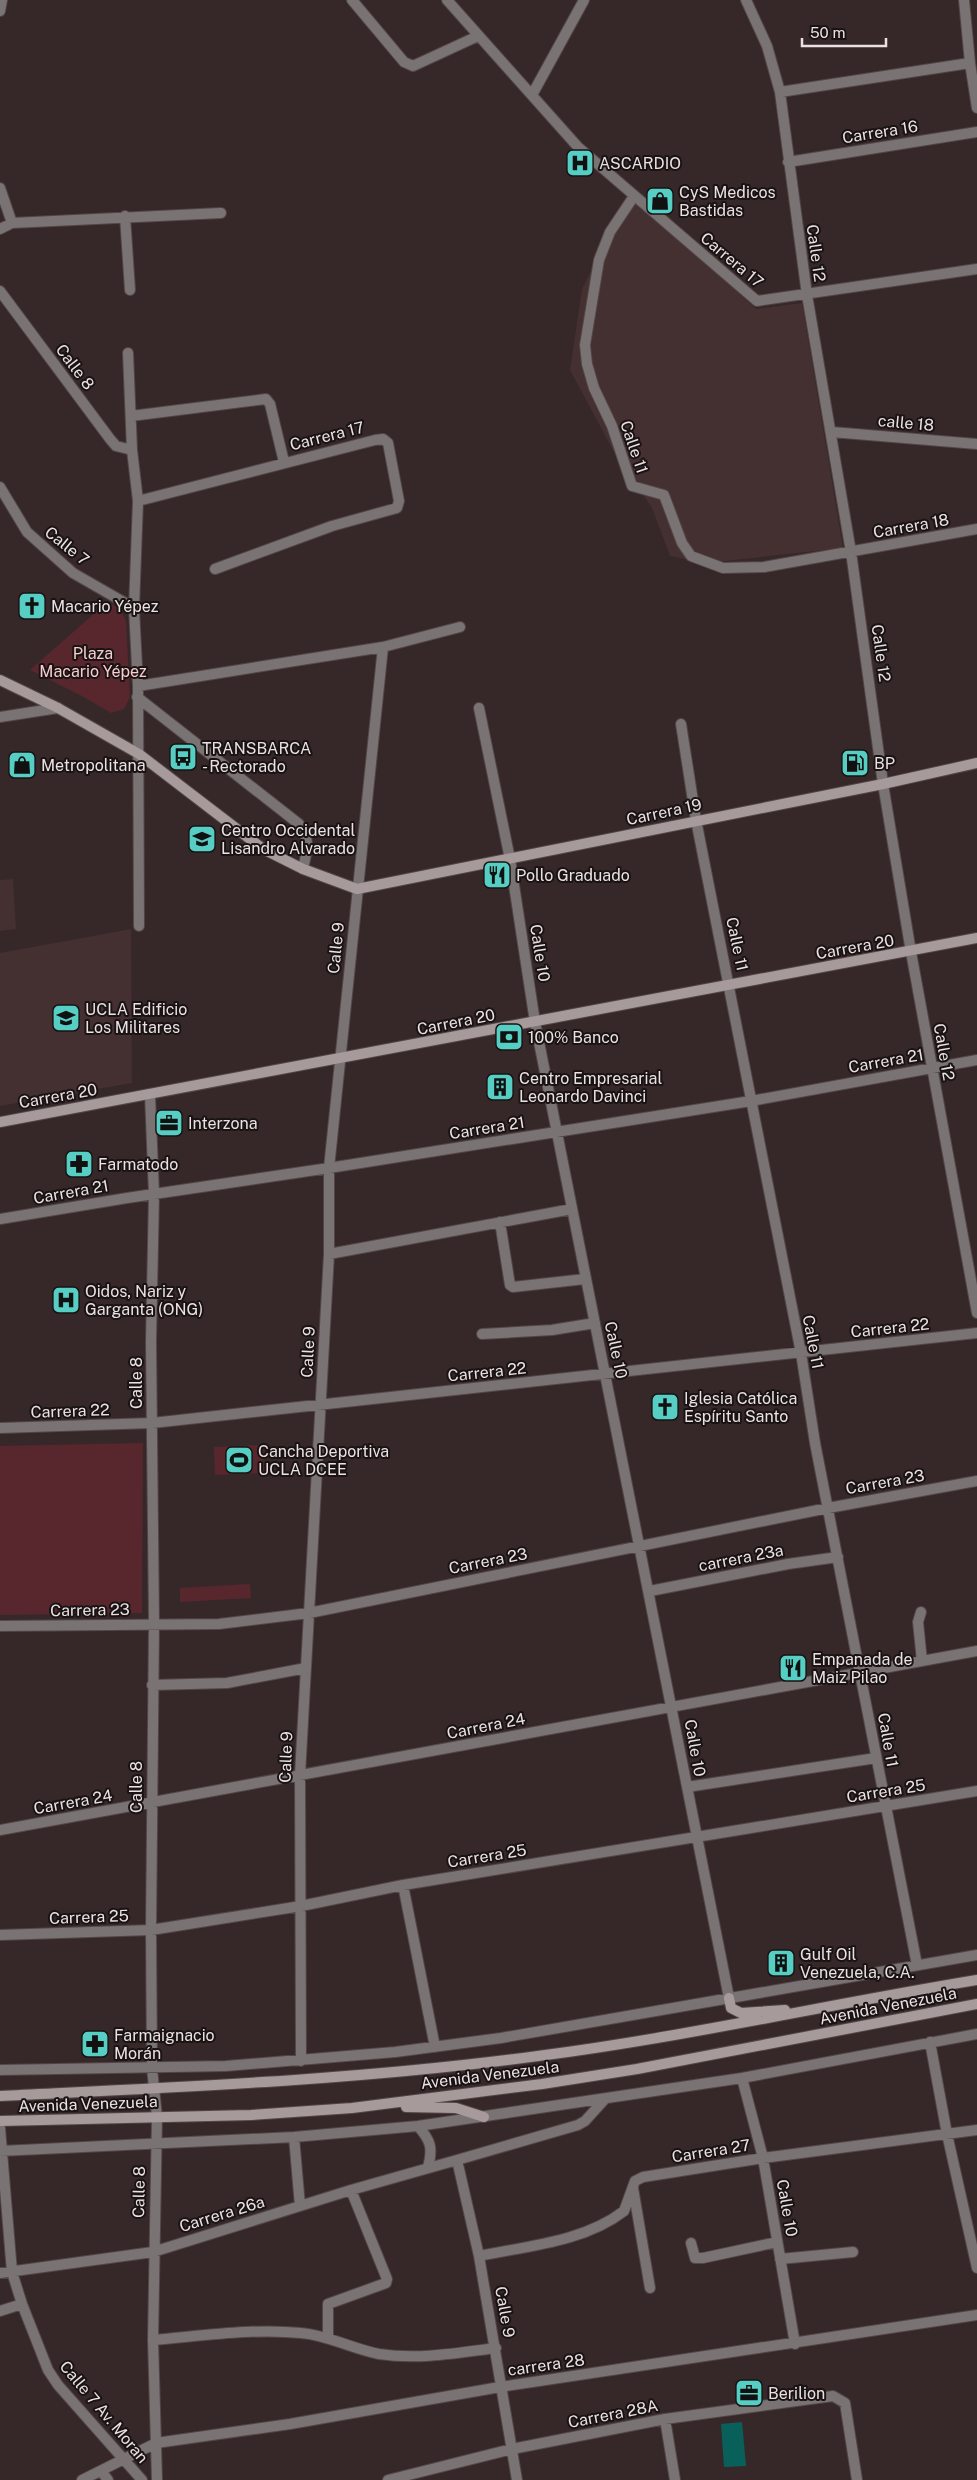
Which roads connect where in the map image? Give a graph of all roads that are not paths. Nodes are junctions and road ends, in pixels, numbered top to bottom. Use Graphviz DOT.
graph roads {
  1 [pos="2,0"];
  2 [pos="352,0"];
  3 [pos="447,0"];
  4 [pos="584,0"];
  5 [pos="746,0"];
  6 [pos="964,0"];
  7 [pos="0,11"];
  8 [pos="478,36"];
  9 [pos="970,63"];
  10 [pos="780,92"];
  11 [pos="532,94"];
  12 [pos="977,108"];
  13 [pos="977,132"];
  14 [pos="788,162"];
  15 [pos="0,188"];
  16 [pos="634,196"];
  17 [pos="221,213"];
  18 [pos="125,216"];
  19 [pos="12,223"];
  20 [pos="0,229"];
  21 [pos="977,269"];
  22 [pos="130,290"];
  23 [pos="0,291"];
  24 [pos="807,295"];
  25 [pos="128,353"];
  26 [pos="131,416"];
  27 [pos="832,432"];
  28 [pos="977,444"];
  29 [pos="132,450"];
  30 [pos="284,462"];
  31 [pos="0,487"];
  32 [pos="138,501"];
  33 [pos="977,529"];
  34 [pos="851,552"];
  35 [pos="215,569"];
  36 [pos="134,608"];
  37 [pos="460,627"];
  38 [pos="383,648"];
  39 [pos="0,680"];
  40 [pos="138,686"];
  41 [pos="137,697"];
  42 [pos="58,708"];
  43 [pos="479,708"];
  44 [pos="0,717"];
  45 [pos="681,724"];
  46 [pos="139,754"];
  47 [pos="977,763"];
  48 [pos="883,784"];
  49 [pos="696,820"];
  50 [pos="510,859"];
  51 [pos="304,869"];
  52 [pos="357,889"];
  53 [pos="139,926"];
  54 [pos="977,938"];
  55 [pos="911,952"];
  56 [pos="730,985"];
  57 [pos="535,1022"];
  58 [pos="340,1060"];
  59 [pos="977,1060"];
  60 [pos="932,1068"];
  61 [pos="150,1095"];
  62 [pos="751,1101"];
  63 [pos="0,1122"];
  64 [pos="557,1132"];
  65 [pos="330,1168"];
  66 [pos="154,1194"];
  67 [pos="572,1209"];
  68 [pos="0,1219"];
  69 [pos="500,1222"];
  70 [pos="329,1254"];
  71 [pos="585,1279"];
  72 [pos="977,1313"];
  73 [pos="595,1323"];
  74 [pos="977,1333"];
  75 [pos="482,1334"];
  76 [pos="801,1353"];
  77 [pos="606,1374"];
  78 [pos="321,1404"];
  79 [pos="152,1422"];
  80 [pos="0,1428"];
  81 [pos="977,1481"];
  82 [pos="828,1508"];
  83 [pos="640,1546"];
  84 [pos="838,1557"];
  85 [pos="650,1591"];
  86 [pos="921,1612"];
  87 [pos="309,1613"];
  88 [pos="154,1624"];
  89 [pos="0,1626"];
  90 [pos="977,1651"];
  91 [pos="922,1661"];
  92 [pos="306,1668"];
  93 [pos="860,1673"];
  94 [pos="152,1685"];
  95 [pos="673,1707"];
  96 [pos="876,1758"];
  97 [pos="300,1775"];
  98 [pos="687,1787"];
  99 [pos="977,1791"];
  100 [pos="151,1803"];
  101 [pos="885,1806"];
  102 [pos="0,1830"];
  103 [pos="696,1837"];
  104 [pos="403,1885"];
  105 [pos="301,1906"];
  106 [pos="151,1930"];
  107 [pos="0,1935"];
  108 [pos="977,1955"];
  109 [pos="917,1965"];
  110 [pos="977,1980"];
  111 [pos="729,1998"];
  112 [pos="977,2004"];
  113 [pos="795,2013"];
  114 [pos="977,2034"];
  115 [pos="930,2042"];
  116 [pos="435,2047"];
  117 [pos="301,2061"];
  118 [pos="152,2068"];
  119 [pos="0,2070"];
  120 [pos="742,2078"];
  121 [pos="154,2089"];
  122 [pos="0,2096"];
  123 [pos="604,2099"];
  124 [pos="388,2104"];
  125 [pos="157,2117"];
  126 [pos="484,2117"];
  127 [pos="0,2122"];
  128 [pos="418,2126"];
  129 [pos="0,2128"];
  130 [pos="977,2130"];
  131 [pos="947,2134"];
  132 [pos="294,2137"];
  133 [pos="155,2145"];
  134 [pos="1,2151"];
  135 [pos="763,2158"];
  136 [pos="452,2161"];
  137 [pos="428,2167"];
  138 [pos="632,2187"];
  139 [pos="351,2190"];
  140 [pos="300,2206"];
  141 [pos="778,2242"];
  142 [pos="691,2243"];
  143 [pos="153,2252"];
  144 [pos="853,2252"];
  145 [pos="479,2256"];
  146 [pos="780,2259"];
  147 [pos="977,2268"];
  148 [pos="12,2272"];
  149 [pos="0,2273"];
  150 [pos="650,2288"];
  151 [pos="22,2304"];
  152 [pos="0,2311"];
  153 [pos="977,2315"];
  154 [pos="328,2338"];
  155 [pos="153,2340"];
  156 [pos="795,2344"];
  157 [pos="496,2348"];
  158 [pos="500,2387"];
  159 [pos="664,2420"];
  160 [pos="156,2443"];
  161 [pos="512,2449"];
  162 [pos="123,2461"];
  163 [pos="101,2471"];
  164 [pos="82,2480"];
  165 [pos="108,2480"];
  166 [pos="142,2480"];
  167 [pos="157,2480"];
  168 [pos="388,2480"];
  169 [pos="517,2480"];
  170 [pos="675,2480"];
  171 [pos="857,2480"];
  1 -- 7 [label="street"];
  2 -- 8 [label="street"];
  3 -- 8 [label="street, Carrera 17"];
  4 -- 11 [label="street"];
  5 -- 10 [label="street, Calle 12"];
  6 -- 9 [label="street"];
  8 -- 11 [label="street, Carrera 17"];
  9 -- 10 [label="street"];
  9 -- 12 [label="street"];
  10 -- 14 [label="street, Calle 12"];
  11 -- 16 [label="street, Carrera 17"];
  13 -- 14 [label="street, Carrera 16"];
  14 -- 24 [label="street, Calle 12"];
  15 -- 19 [label="street"];
  16 -- 24 [label="street, Carrera 17"];
  16 -- 34 [label="street, Calle 11"];
  17 -- 18 [label="street"];
  18 -- 19 [label="street"];
  18 -- 22 [label="street"];
  19 -- 20 [label="street"];
  21 -- 24 [label="street, Carrera 17"];
  23 -- 29 [label="street, Calle 8"];
  24 -- 27 [label="street, Calle 12"];
  25 -- 26 [label="street"];
  26 -- 29 [label="street"];
  26 -- 30 [label="street"];
  27 -- 28 [label="street, calle 18"];
  27 -- 34 [label="street, Calle 12"];
  29 -- 32 [label="street"];
  30 -- 32 [label="street, Carrera 17"];
  30 -- 35 [label="street, Carrera 17"];
  31 -- 36 [label="street, Calle 7"];
  32 -- 36 [label="street"];
  33 -- 34 [label="street, Carrera 18"];
  34 -- 48 [label="street, Calle 12"];
  36 -- 40 [label="street"];
  37 -- 38 [label="street"];
  38 -- 40 [label="street"];
  38 -- 52 [label="street, Calle 9"];
  39 -- 42 [label="street"];
  40 -- 41 [label="street"];
  41 -- 46 [label="street"];
  41 -- 51 [label="street"];
  42 -- 44 [label="street"];
  42 -- 46 [label="street"];
  43 -- 50 [label="street, Calle 10"];
  45 -- 49 [label="street, Calle 11"];
  46 -- 51 [label="street"];
  46 -- 53 [label="street"];
  47 -- 48 [label="street, Carrera 19"];
  48 -- 49 [label="street, Carrera 19"];
  48 -- 55 [label="street, Calle 12"];
  49 -- 50 [label="street, Carrera 19"];
  49 -- 56 [label="street, Calle 11"];
  50 -- 52 [label="street, Carrera 19"];
  50 -- 57 [label="street, Calle 10"];
  51 -- 52 [label="street"];
  52 -- 58 [label="street, Calle 9"];
  54 -- 55 [label="street, Carrera 20"];
  55 -- 56 [label="street, Carrera 20"];
  55 -- 60 [label="street, Calle 12"];
  56 -- 57 [label="street, Carrera 20"];
  56 -- 62 [label="street, Calle 11"];
  57 -- 58 [label="street, Carrera 20"];
  57 -- 64 [label="street, Calle 10"];
  58 -- 61 [label="street, Carrera 20"];
  58 -- 65 [label="street, Calle 9"];
  59 -- 60 [label="street, Carrera 21"];
  60 -- 62 [label="street, Carrera 21"];
  60 -- 72 [label="street, Calle 12"];
  61 -- 63 [label="street, Carrera 20"];
  61 -- 66 [label="street, Calle 8"];
  62 -- 64 [label="street, Carrera 21"];
  62 -- 76 [label="street, Calle 11"];
  64 -- 65 [label="street, Carrera 21"];
  64 -- 67 [label="street, Calle 10"];
  65 -- 66 [label="street, Carrera 21"];
  65 -- 70 [label="street, Calle 9"];
  66 -- 68 [label="street, Carrera 21"];
  66 -- 79 [label="street, Calle 8"];
  67 -- 69 [label="street"];
  67 -- 71 [label="street, Calle 10"];
  69 -- 70 [label="street"];
  69 -- 71 [label="street"];
  70 -- 78 [label="street, Calle 9"];
  71 -- 73 [label="street, Calle 10"];
  73 -- 75 [label="street"];
  73 -- 77 [label="street, Calle 10"];
  74 -- 76 [label="street, Carrera 22"];
  76 -- 77 [label="street, Carrera 22"];
  76 -- 82 [label="street, Calle 11"];
  77 -- 78 [label="street, Carrera 22"];
  77 -- 83 [label="street, Calle 10"];
  78 -- 79 [label="street, Carrera 22"];
  78 -- 87 [label="street, Calle 9"];
  79 -- 80 [label="street, Carrera 22"];
  79 -- 88 [label="street, Calle 8"];
  81 -- 82 [label="street, Carrera 23"];
  82 -- 83 [label="street, Carrera 23"];
  82 -- 84 [label="street, Calle 11"];
  83 -- 85 [label="street, Calle 10"];
  83 -- 87 [label="street, Carrera 23"];
  84 -- 85 [label="street, carrera 23a"];
  84 -- 93 [label="street, Calle 11"];
  85 -- 95 [label="street, Calle 10"];
  86 -- 91 [label="street"];
  87 -- 88 [label="street, Carrera 23"];
  87 -- 92 [label="street, Calle 9"];
  88 -- 89 [label="street, Carrera 23"];
  88 -- 94 [label="street, Calle 8"];
  90 -- 91 [label="street, Carrera 24"];
  91 -- 93 [label="street, Carrera 24"];
  92 -- 94 [label="street"];
  92 -- 97 [label="street, Calle 9"];
  93 -- 95 [label="street, Carrera 24"];
  93 -- 96 [label="street, Calle 11"];
  94 -- 100 [label="street, Calle 8"];
  95 -- 97 [label="street, Carrera 24"];
  95 -- 98 [label="street, Calle 10"];
  96 -- 98 [label="street"];
  96 -- 101 [label="street, Calle 11"];
  97 -- 100 [label="street, Carrera 24"];
  97 -- 105 [label="street, Calle 9"];
  98 -- 103 [label="street, Calle 10"];
  99 -- 101 [label="street, Carrera 25"];
  100 -- 102 [label="street, Carrera 24"];
  100 -- 106 [label="street, Calle 8"];
  101 -- 103 [label="street, Carrera 25"];
  101 -- 109 [label="street, Calle 11"];
  103 -- 104 [label="street, Carrera 25"];
  103 -- 111 [label="street, Calle 10"];
  104 -- 105 [label="street, Carrera 25"];
  104 -- 116 [label="street"];
  105 -- 106 [label="street, Carrera 25"];
  105 -- 117 [label="street, Calle 9"];
  106 -- 107 [label="street, Carrera 25"];
  106 -- 118 [label="street, Calle 8"];
  108 -- 109 [label="street, Avenida Venezuela"];
  109 -- 111 [label="street, Avenida Venezuela"];
  110 -- 113 [label="street, Avenida Venezuela"];
  111 -- 113 [label="street"];
  111 -- 116 [label="street, Avenida Venezuela"];
  112 -- 124 [label="street, Avenida Venezuela"];
  113 -- 121 [label="street, Avenida Venezuela"];
  114 -- 115 [label="street"];
  115 -- 120 [label="street"];
  115 -- 131 [label="street"];
  116 -- 117 [label="street, Avenida Venezuela"];
  117 -- 118 [label="street, Avenida Venezuela"];
  118 -- 119 [label="street, Avenida Venezuela"];
  118 -- 121 [label="street, Calle 8"];
  120 -- 123 [label="street"];
  120 -- 135 [label="street, Calle 10"];
  121 -- 122 [label="street, Avenida Venezuela"];
  121 -- 125 [label="street, Calle 8"];
  123 -- 126 [label="street"];
  123 -- 136 [label="street, Carrera 26a"];
  124 -- 125 [label="street, Avenida Venezuela"];
  124 -- 126 [label="street"];
  125 -- 127 [label="street, Avenida Venezuela"];
  125 -- 133 [label="street, Calle 8"];
  126 -- 128 [label="street"];
  128 -- 132 [label="street"];
  128 -- 137 [label="street"];
  129 -- 134 [label="street, Calle 7 Av. Moran"];
  130 -- 131 [label="street, Carrera 27"];
  131 -- 135 [label="street, Carrera 27"];
  131 -- 147 [label="street"];
  132 -- 133 [label="street"];
  132 -- 140 [label="street"];
  133 -- 134 [label="street"];
  133 -- 143 [label="street, Calle 8"];
  134 -- 148 [label="street, Calle 7 Av. Moran"];
  135 -- 138 [label="street, Carrera 27"];
  135 -- 141 [label="street, Calle 10"];
  136 -- 137 [label="street, Carrera 26a"];
  136 -- 145 [label="street, Calle 9"];
  137 -- 139 [label="street, Carrera 26a"];
  138 -- 145 [label="street"];
  138 -- 150 [label="street"];
  139 -- 140 [label="street, Carrera 26a"];
  139 -- 154 [label="street"];
  140 -- 143 [label="street, Carrera 26a"];
  141 -- 142 [label="street"];
  141 -- 146 [label="street, Calle 10"];
  143 -- 148 [label="street, Carrera 26a"];
  143 -- 155 [label="street, Calle 8"];
  144 -- 146 [label="street"];
  145 -- 157 [label="street, Calle 9"];
  146 -- 156 [label="street, Calle 10"];
  148 -- 149 [label="street, Carrera 26a"];
  148 -- 151 [label="street, Calle 7 Av. Moran"];
  151 -- 152 [label="street"];
  151 -- 162 [label="street, Calle 7 Av. Moran"];
  153 -- 156 [label="street, carrera 28"];
  154 -- 155 [label="street"];
  154 -- 157 [label="street"];
  155 -- 160 [label="street, Calle 8"];
  156 -- 158 [label="street, carrera 28"];
  157 -- 158 [label="street, Calle 9"];
  158 -- 160 [label="street, carrera 28"];
  158 -- 161 [label="street, Calle 9"];
  159 -- 161 [label="street, Carrera 28A"];
  159 -- 170 [label="street"];
  159 -- 171 [label="street, Carrera 28A"];
  160 -- 162 [label="street, carrera 28"];
  160 -- 167 [label="street, Calle 8"];
  161 -- 168 [label="street, Carrera 28A"];
  161 -- 169 [label="street, Calle 9"];
  162 -- 163 [label="street, carrera 28"];
  162 -- 166 [label="street, Calle 7 Av. Moran"];
  163 -- 164 [label="street, carrera 28"];
  163 -- 165 [label="street"];
}
